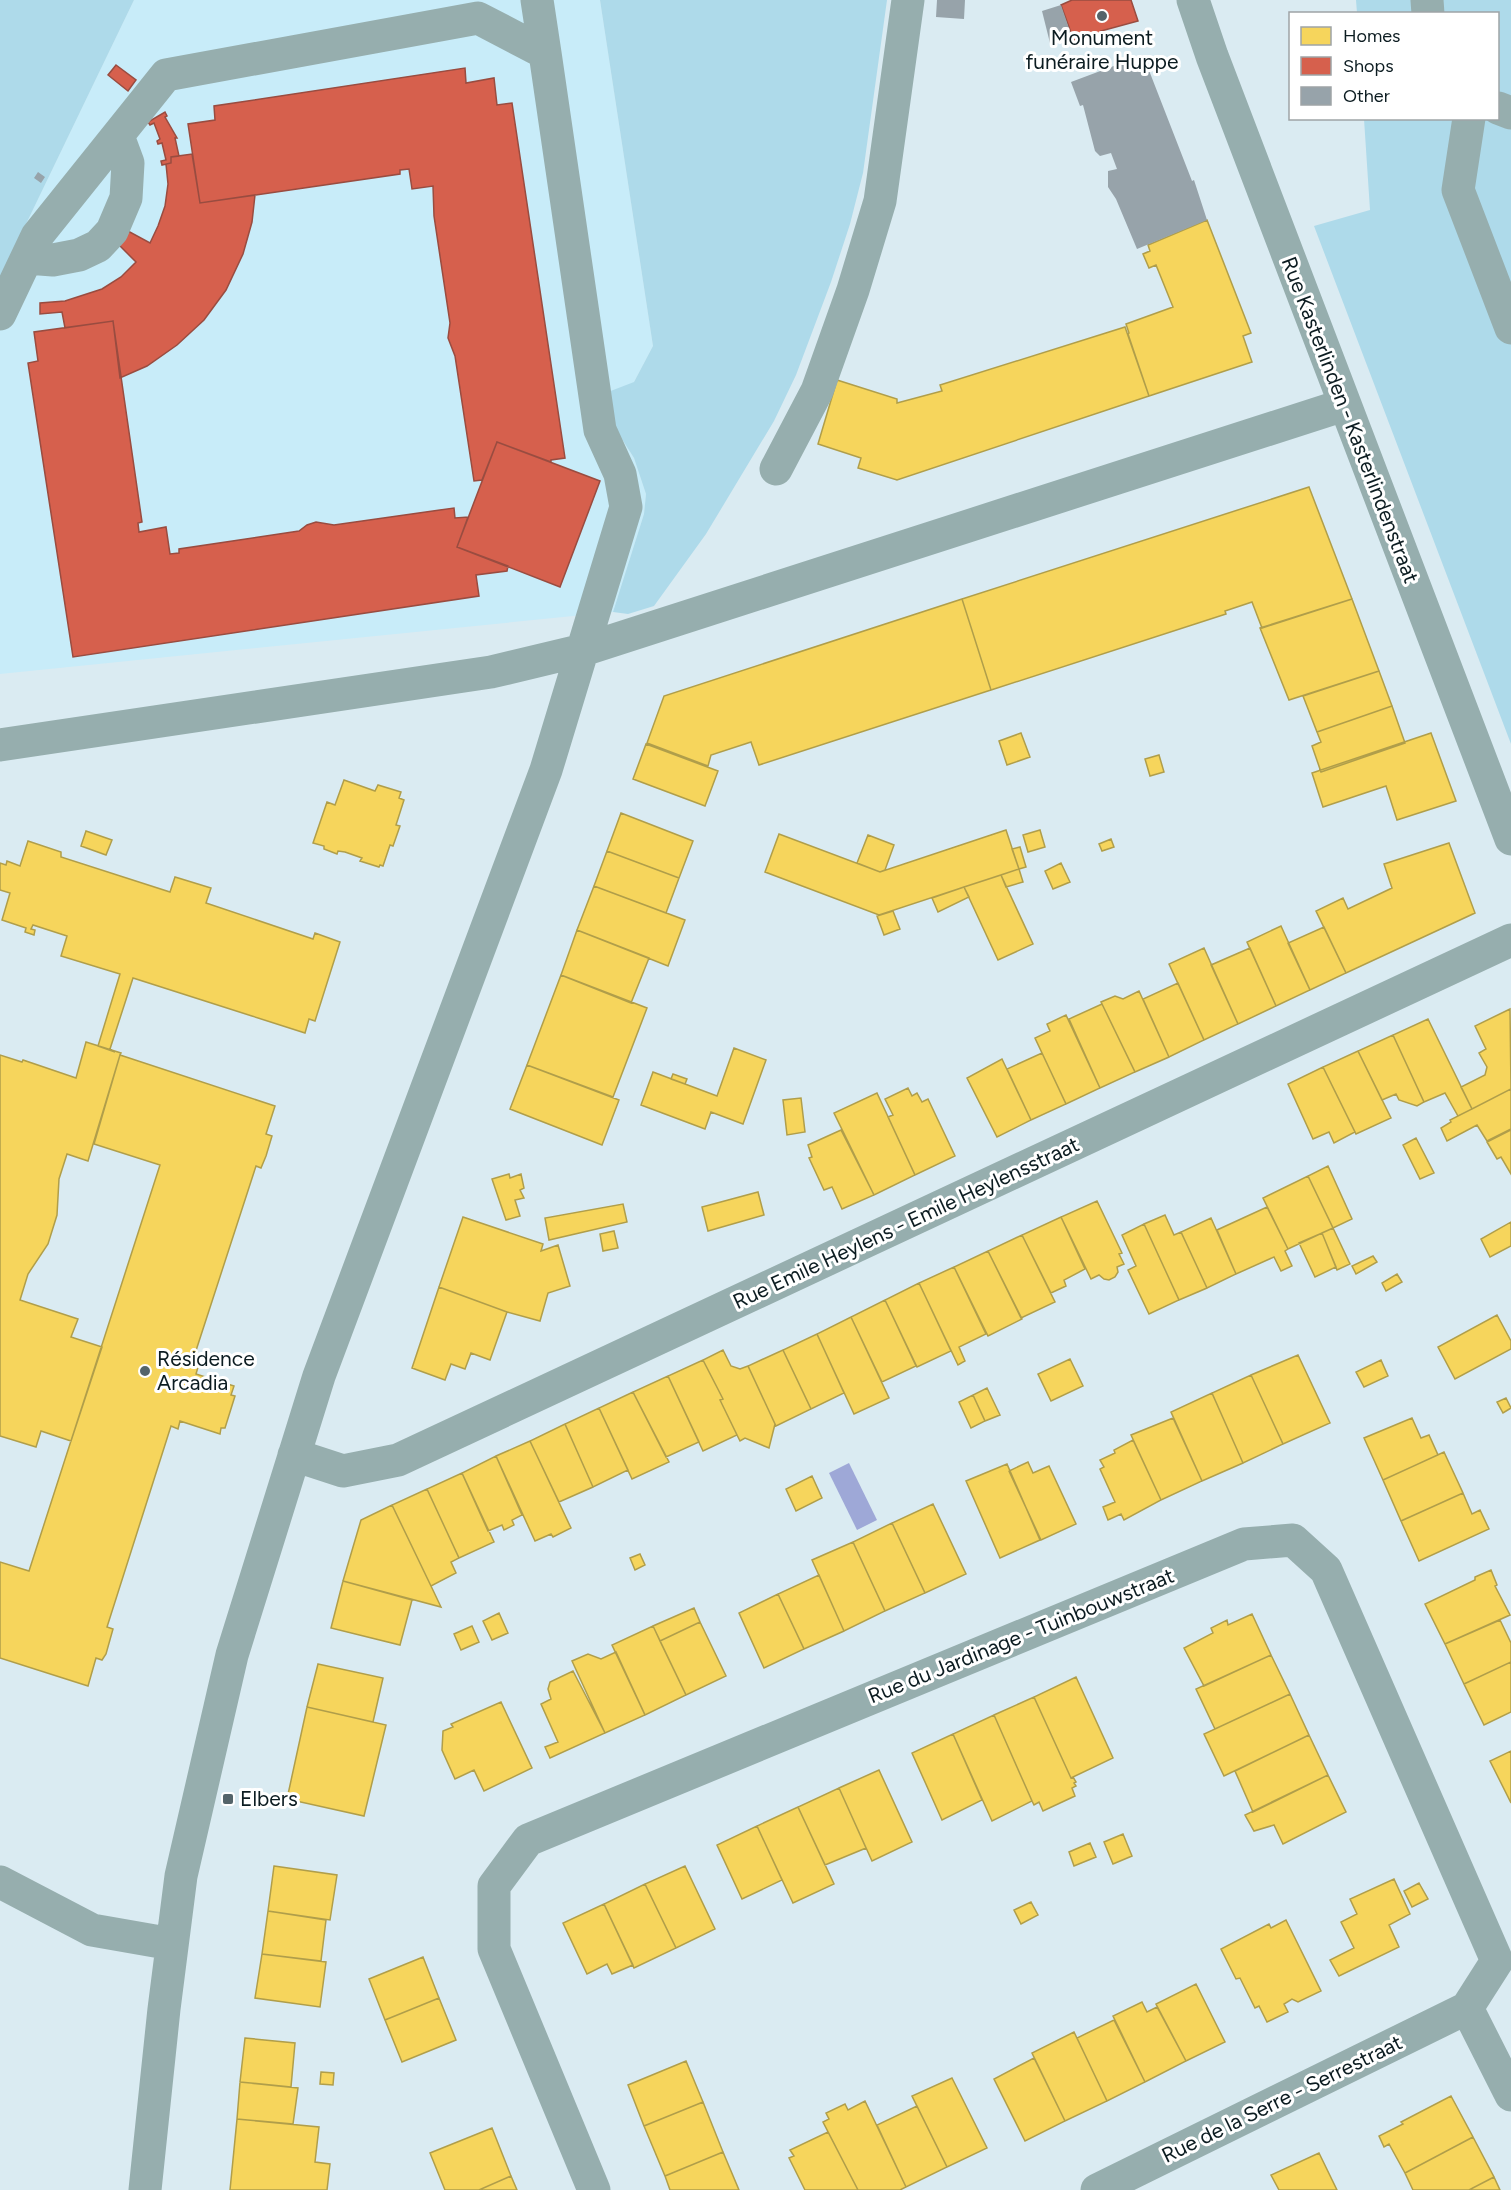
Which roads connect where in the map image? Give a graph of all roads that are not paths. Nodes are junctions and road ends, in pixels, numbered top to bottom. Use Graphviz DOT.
graph roads {
  1 [pos="537,0"];
  2 [pos="908,0"];
  3 [pos="1193,0"];
  4 [pos="545,53"];
  5 [pos="1469,120"];
  6 [pos="118,136"];
  7 [pos="27,258"];
  8 [pos="0,314"];
  9 [pos="1511,328"];
  10 [pos="1344,405"];
  11 [pos="776,469"];
  12 [pos="583,650"];
  13 [pos="0,745"];
  14 [pos="1511,838"];
  15 [pos="1511,940"];
  16 [pos="294,1455"];
  17 [pos="0,1882"];
  18 [pos="172,1944"];
  19 [pos="1467,2008"];
  20 [pos="1511,2095"];
  21 [pos="145,2190"];
  22 [pos="594,2190"];
  23 [pos="1097,2190"];
  1 -- 4 [label="street"];
  2 -- 11 [label="street"];
  3 -- 10 [label="street, Rue Kasterlinden - Kasterlindenstraat"];
  4 -- 6 [label="street"];
  4 -- 12 [label="street"];
  5 -- 9 [label="street"];
  6 -- 7 [label="street"];
  6 -- 7 [label="street"];
  7 -- 8 [label="street"];
  10 -- 12 [label="street"];
  10 -- 14 [label="street, Rue Kasterlinden - Kasterlindenstraat"];
  12 -- 13 [label="street"];
  12 -- 16 [label="street"];
  15 -- 16 [label="street, Rue Emile Heylens - Emile Heylensstraat"];
  16 -- 18 [label="street"];
  17 -- 18 [label="street"];
  18 -- 21 [label="street"];
  19 -- 20 [label="street"];
  19 -- 22 [label="street, Rue du Jardinage - Tuinbouwstraat"];
  19 -- 23 [label="street, Rue de la Serre - Serrestraat"];
}
